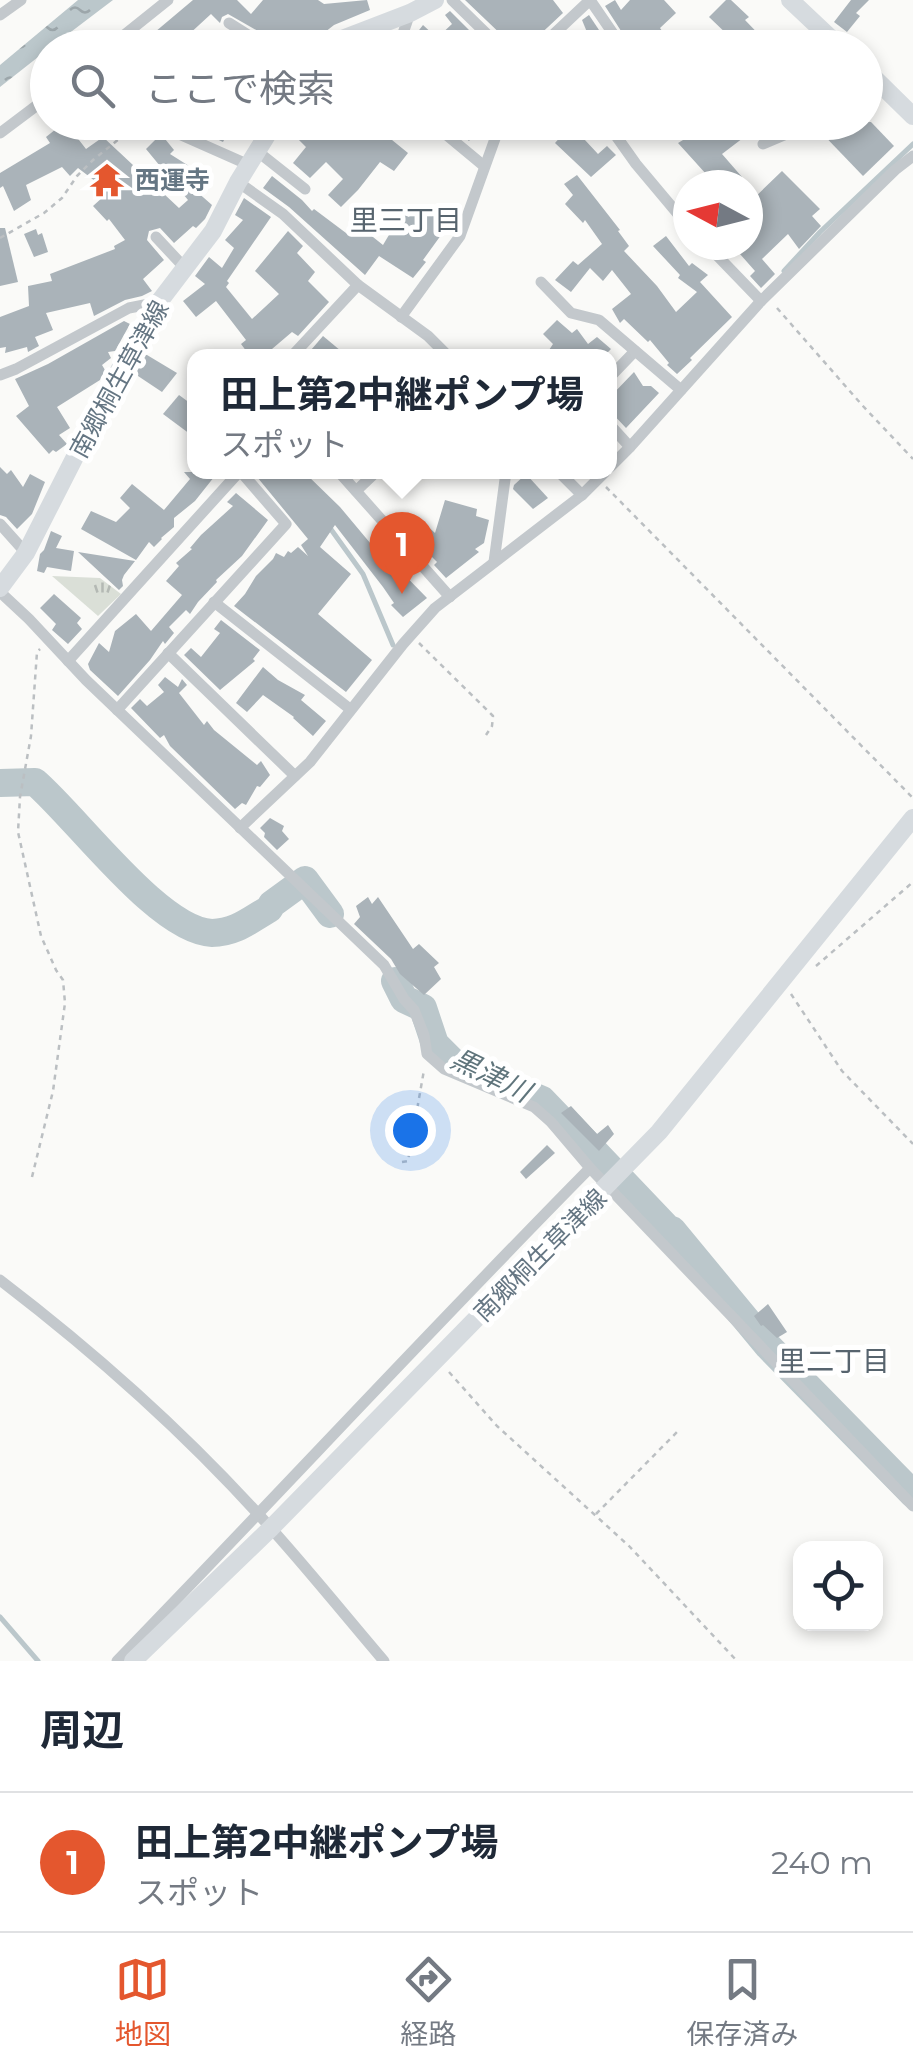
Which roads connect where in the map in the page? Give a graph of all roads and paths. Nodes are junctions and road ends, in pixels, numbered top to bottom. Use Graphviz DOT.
graph roads {
  1 [pos="21,0"];
  2 [pos="168,0"];
  3 [pos="435,0"];
  4 [pos="452,0"];
  5 [pos="590,0"];
  6 [pos="790,0"];
  7 [pos="410,13"];
  8 [pos="0,15"];
  9 [pos="230,23"];
  10 [pos="130,30"];
  11 [pos="241,30"];
  12 [pos="370,30"];
  13 [pos="404,30"];
  14 [pos="483,30"];
  15 [pos="558,30"];
  16 [pos="611,30"];
  17 [pos="822,30"];
  18 [pos="883,87"];
  19 [pos="30,110"];
  20 [pos="913,116"];
  21 [pos="0,133"];
  22 [pos="118,140"];
  23 [pos="192,140"];
  24 [pos="264,140"];
  25 [pos="453,140"];
  26 [pos="493,140"];
  27 [pos="619,140"];
  28 [pos="772,140"];
  29 [pos="763,144"];
  30 [pos="913,156"];
  31 [pos="248,166"];
  32 [pos="484,166"];
  33 [pos="305,189"];
  34 [pos="673,209"];
  35 [pos="156,237"];
  36 [pos="0,238"];
  37 [pos="723,260"];
  38 [pos="184,268"];
  39 [pos="541,282"];
  40 [pos="358,286"];
  41 [pos="763,299"];
  42 [pos="159,302"];
  43 [pos="401,317"];
  44 [pos="299,349"];
  45 [pos="441,349"];
  46 [pos="635,350"];
  47 [pos="617,369"];
  48 [pos="0,374"];
  49 [pos="681,390"];
  50 [pos="617,433"];
  51 [pos="630,447"];
  52 [pos="913,459"];
  53 [pos="617,460"];
  54 [pos="234,479"];
  55 [pos="246,479"];
  56 [pos="345,479"];
  57 [pos="369,479"];
  58 [pos="505,479"];
  59 [pos="566,479"];
  60 [pos="597,479"];
  61 [pos="611,479"];
  62 [pos="356,491"];
  63 [pos="582,495"];
  64 [pos="0,524"];
  65 [pos="26,554"];
  66 [pos="494,562"];
  67 [pos="0,590"];
  68 [pos="450,596"];
  69 [pos="214,602"];
  70 [pos="411,634"];
  71 [pos="49,642"];
  72 [pos="168,654"];
  73 [pos="68,661"];
  74 [pos="350,709"];
  75 [pos="117,710"];
  76 [pos="486,734"];
  77 [pos="296,776"];
  78 [pos="913,798"];
  79 [pos="913,818"];
  80 [pos="240,828"];
  81 [pos="913,882"];
  82 [pos="808,973"];
  83 [pos="780,984"];
  84 [pos="427,1054"];
  85 [pos="913,1144"];
  86 [pos="402,1162"];
  87 [pos="590,1168"];
  88 [pos="32,1176"];
  89 [pos="608,1186"];
  90 [pos="0,1280"];
  91 [pos="437,1360"];
  92 [pos="679,1430"];
  93 [pos="913,1506"];
  94 [pos="594,1516"];
  95 [pos="265,1521"];
  96 [pos="118,1661"];
  97 [pos="133,1661"];
  98 [pos="384,1661"];
  99 [pos="737,1661"];
  1 -- 8 [label="street"];
  2 -- 10 [label="street"];
  3 -- 7 [label="main road"];
  4 -- 14 [label="street"];
  5 -- 15 [label="street"];
  5 -- 16 [label="street"];
  6 -- 17 [label="main road"];
  7 -- 12 [label="main road"];
  7 -- 13 [label="street"];
  9 -- 11 [label="street"];
  18 -- 20 [label="main road"];
  19 -- 21 [label="street"];
  22 -- 36 [label="path"];
  23 -- 31 [label="street"];
  24 -- 31 [label="main road, 南郷桐生草津線"];
  25 -- 32 [label="street"];
  26 -- 32 [label="street"];
  27 -- 34 [label="street"];
  28 -- 29 [label="street"];
  30 -- 41 [label="street"];
  31 -- 33 [label="street"];
  31 -- 38 [label="main road, 南郷桐生草津線"];
  31 -- 40 [label="street"];
  32 -- 43 [label="street"];
  35 -- 38 [label="street"];
  37 -- 41 [label="street"];
  38 -- 42 [label="main road, 南郷桐生草津線"];
  39 -- 46 [label="street"];
  40 -- 43 [label="street"];
  40 -- 44 [label="street"];
  41 -- 49 [label="street"];
  41 -- 52 [label="path"];
  42 -- 48 [label="street"];
  42 -- 65 [label="main road, 南郷桐生草津線"];
  43 -- 45 [label="street"];
  46 -- 47 [label="street"];
  46 -- 49 [label="street"];
  49 -- 51 [label="street"];
  50 -- 51 [label="street"];
  51 -- 53 [label="street"];
  54 -- 73 [label="street"];
  55 -- 69 [label="street"];
  56 -- 62 [label="street"];
  57 -- 62 [label="street"];
  58 -- 66 [label="street"];
  59 -- 63 [label="street"];
  60 -- 63 [label="street"];
  61 -- 78 [label="path"];
  62 -- 68 [label="street"];
  63 -- 66 [label="street"];
  64 -- 65 [label="street"];
  65 -- 67 [label="main road, 南郷桐生草津線"];
  66 -- 68 [label="street"];
  67 -- 71 [label="street"];
  68 -- 70 [label="street"];
  69 -- 72 [label="street"];
  69 -- 74 [label="street"];
  70 -- 74 [label="street"];
  70 -- 76 [label="path"];
  71 -- 73 [label="street"];
  71 -- 88 [label="path"];
  72 -- 75 [label="street"];
  72 -- 77 [label="street"];
  73 -- 75 [label="street"];
  74 -- 77 [label="street"];
  75 -- 80 [label="street"];
  77 -- 80 [label="street"];
  79 -- 83 [label="main road, 南郷桐生草津線"];
  80 -- 84 [label="street"];
  81 -- 82 [label="path"];
  83 -- 85 [label="path"];
  83 -- 89 [label="main road, 南郷桐生草津線"];
  84 -- 86 [label="path"];
  84 -- 87 [label="street"];
  87 -- 89 [label="street"];
  87 -- 95 [label="street"];
  89 -- 91 [label="main road, 南郷桐生草津線"];
  89 -- 93 [label="street"];
  90 -- 95 [label="street"];
  91 -- 94 [label="path"];
  91 -- 95 [label="main road, 南郷桐生草津線"];
  92 -- 94 [label="path"];
  94 -- 99 [label="path"];
  95 -- 96 [label="street"];
  95 -- 97 [label="main road, 南郷桐生草津線"];
  95 -- 98 [label="street"];
}
